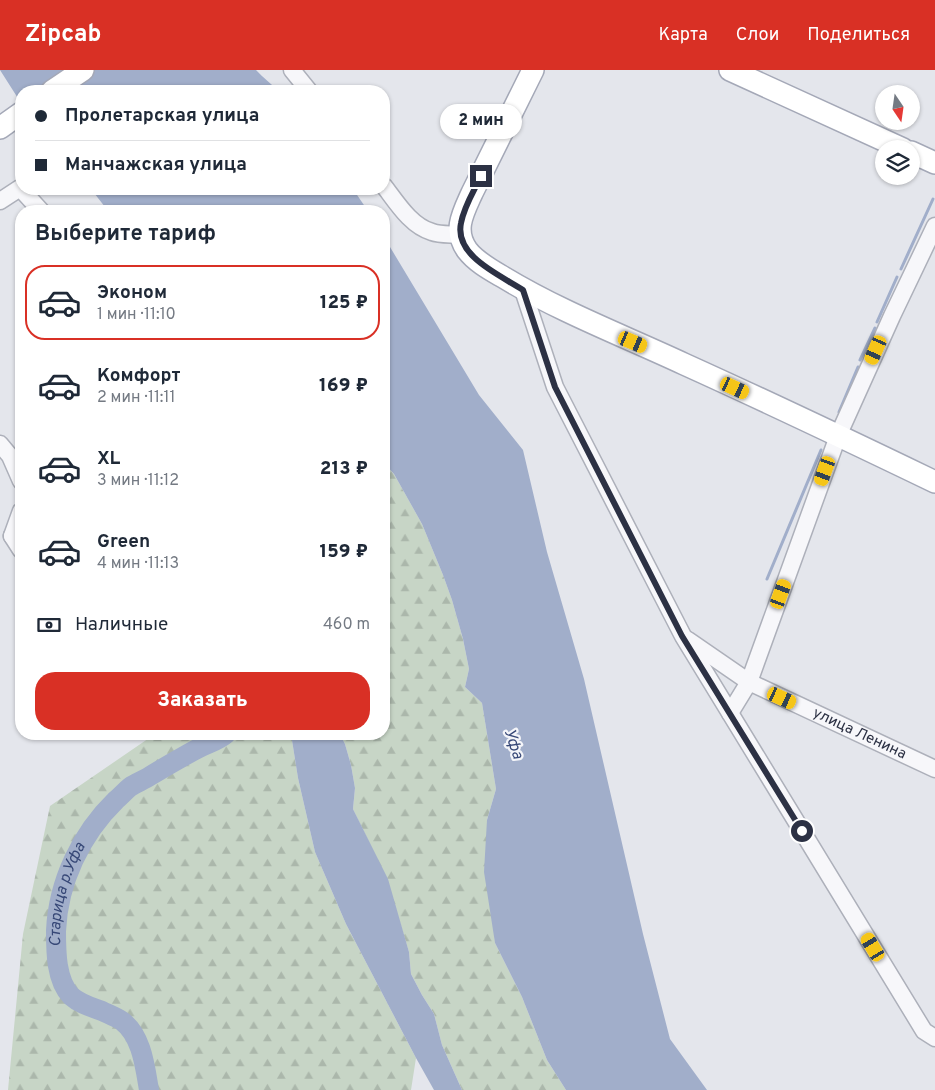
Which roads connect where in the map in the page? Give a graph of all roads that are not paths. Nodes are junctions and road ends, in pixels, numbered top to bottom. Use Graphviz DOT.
graph roads {
  1 [pos="83,70"];
  2 [pos="292,70"];
  3 [pos="533,70"];
  4 [pos="730,70"];
  5 [pos="61,85"];
  6 [pos="304,85"];
  7 [pos="15,117"];
  8 [pos="0,128"];
  9 [pos="883,140"];
  10 [pos="920,156"];
  11 [pos="935,163"];
  12 [pos="390,194"];
  13 [pos="26,195"];
  14 [pos="36,205"];
  15 [pos="935,226"];
  16 [pos="460,234"];
  17 [pos="523,290"];
  18 [pos="838,436"];
  19 [pos="0,444"];
  20 [pos="15,467"];
  21 [pos="935,482"];
  22 [pos="15,523"];
  23 [pos="6,540"];
  24 [pos="682,636"];
  25 [pos="749,682"];
  26 [pos="730,713"];
  27 [pos="935,769"];
  28 [pos="935,1038"];
  1 -- 5 [label="main road"];
  2 -- 6 [label="street"];
  3 -- 16 [label="main road"];
  4 -- 9 [label="main road"];
  7 -- 8 [label="main road"];
  10 -- 11 [label="main road"];
  12 -- 16 [label="street"];
  13 -- 14 [label="street"];
  15 -- 18 [label="street"];
  16 -- 17 [label="main road"];
  17 -- 18 [label="main road"];
  17 -- 24 [label="street"];
  18 -- 21 [label="main road"];
  18 -- 25 [label="street"];
  19 -- 20 [label="street"];
  22 -- 23 [label="street"];
  24 -- 25 [label="street, улица Ленина"];
  24 -- 26 [label="street"];
  25 -- 26 [label="street"];
  25 -- 27 [label="street, улица Ленина"];
  26 -- 28 [label="street"];
}
